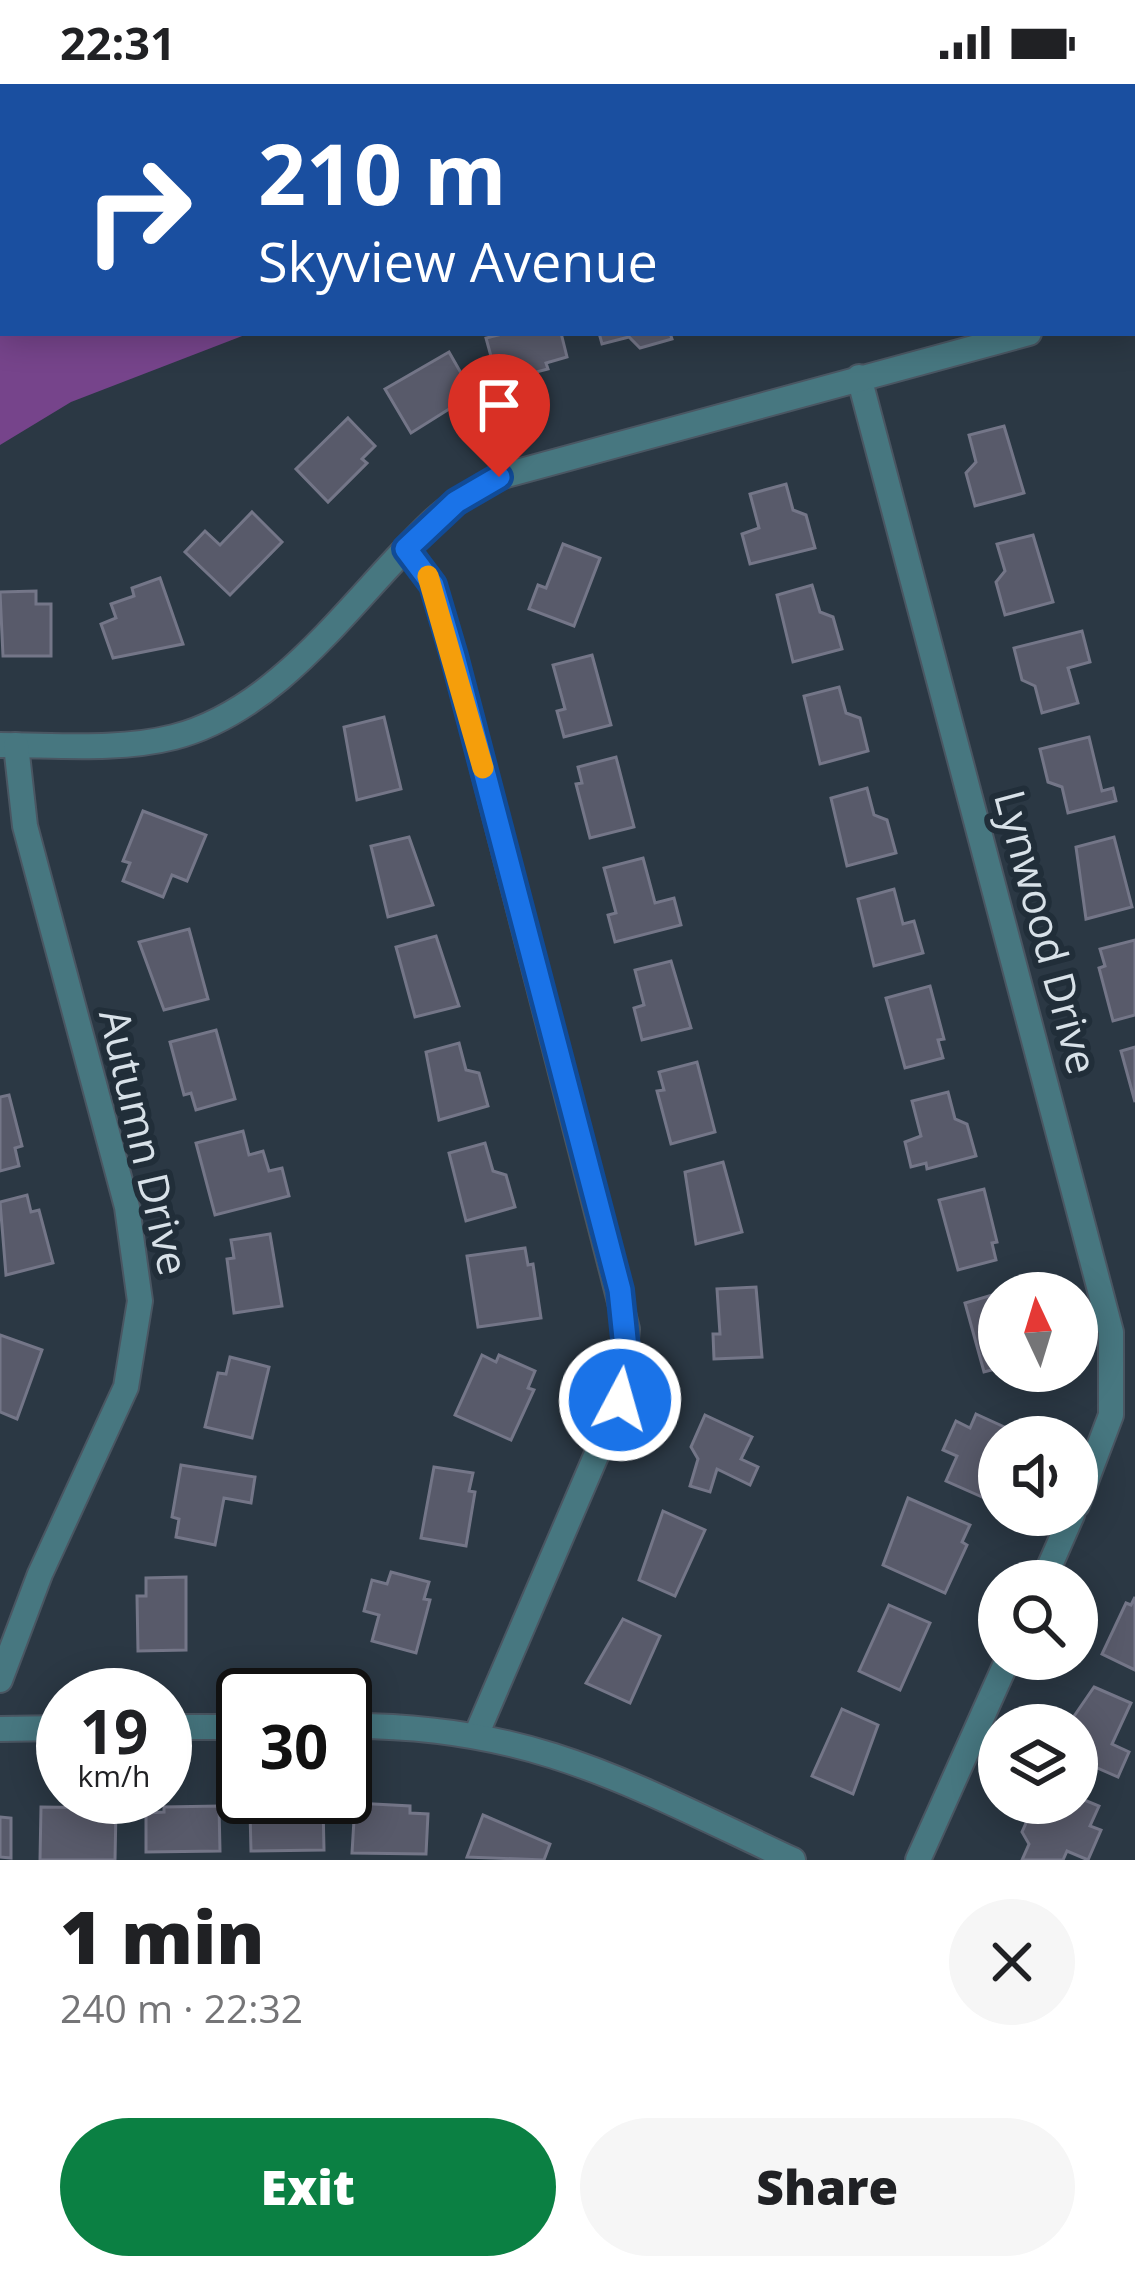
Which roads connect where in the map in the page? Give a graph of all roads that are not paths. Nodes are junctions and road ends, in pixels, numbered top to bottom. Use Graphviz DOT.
graph roads {
  1 [pos="1017,336"];
  2 [pos="859,377"];
  3 [pos="406,549"];
  4 [pos="8,745"];
  5 [pos="1098,1449"];
  6 [pos="0,1680"];
  7 [pos="999,1680"];
  8 [pos="372,1727"];
  9 [pos="36,1728"];
  10 [pos="0,1729"];
  11 [pos="477,1732"];
  12 [pos="794,1860"];
  13 [pos="918,1860"];
  1 -- 2 [label="street"];
  2 -- 3 [label="street"];
  2 -- 5 [label="street, Lynwood Drive"];
  3 -- 4 [label="street"];
  3 -- 11 [label="street"];
  4 -- 6 [label="street, Autumn Drive"];
  7 -- 13 [label="street"];
  8 -- 11 [label="street"];
  9 -- 10 [label="street"];
  11 -- 12 [label="street"];
}
